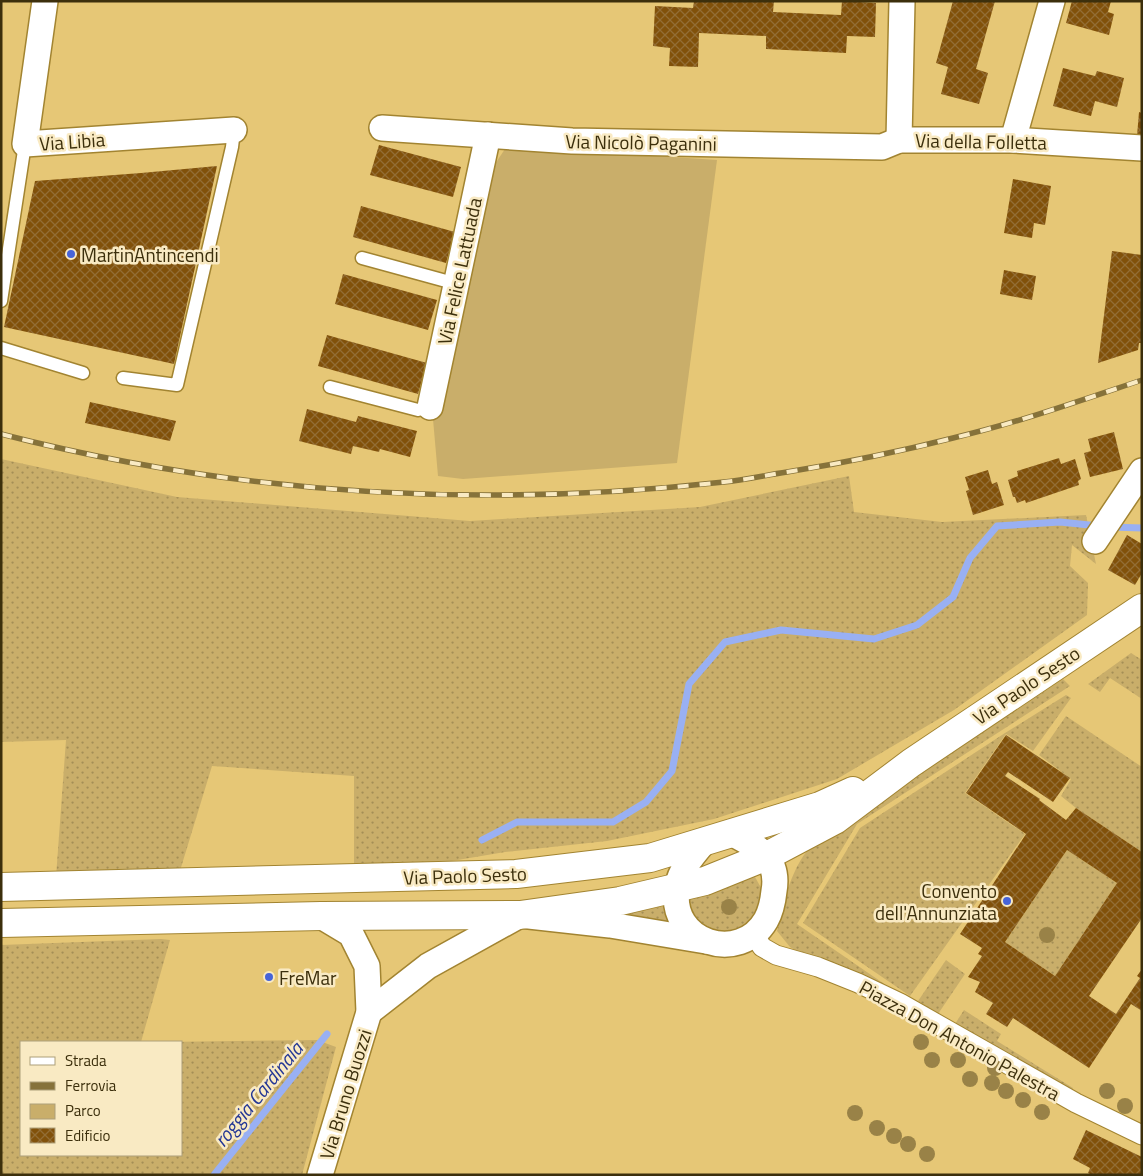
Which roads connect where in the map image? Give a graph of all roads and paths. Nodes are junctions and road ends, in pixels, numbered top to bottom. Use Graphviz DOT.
graph roads {
  1 [pos="45,1"];
  2 [pos="902,1"];
  3 [pos="1052,1"];
  4 [pos="382,128"];
  5 [pos="234,130"];
  6 [pos="488,136"];
  7 [pos="899,140"];
  8 [pos="1013,140"];
  9 [pos="25,144"];
  10 [pos="1142,148"];
  11 [pos="362,258"];
  12 [pos="457,284"];
  13 [pos="1,301"];
  14 [pos="1,348"];
  15 [pos="84,373"];
  16 [pos="123,378"];
  17 [pos="330,387"];
  18 [pos="430,407"];
  19 [pos="1142,471"];
  20 [pos="1095,541"];
  21 [pos="1142,608"];
  22 [pos="911,763"];
  23 [pos="731,833"];
  24 [pos="704,842"];
  25 [pos="767,856"];
  26 [pos="1,887"];
  27 [pos="677,888"];
  28 [pos="520,914"];
  29 [pos="321,916"];
  30 [pos="1,923"];
  31 [pos="754,934"];
  32 [pos="706,941"];
  33 [pos="369,1012"];
  34 [pos="1142,1135"];
  35 [pos="320,1175"];
  1 -- 9 [label="street, Via Libia"];
  2 -- 7 [label="street, Via della Folletta"];
  3 -- 8 [label="street"];
  4 -- 6 [label="street, Via Nicolò Paganini"];
  5 -- 9 [label="street, Via Libia"];
  5 -- 16 [label="lane"];
  6 -- 7 [label="street, Via Nicolò Paganini"];
  6 -- 12 [label="street, Via Felice Lattuada"];
  7 -- 8 [label="street, Via della Folletta"];
  8 -- 10 [label="street, Via della Folletta"];
  9 -- 13 [label="lane"];
  11 -- 12 [label="lane"];
  12 -- 18 [label="street, Via Felice Lattuada"];
  14 -- 15 [label="lane"];
  17 -- 18 [label="lane"];
  19 -- 20 [label="street"];
  21 -- 22 [label="street, Via Paolo Sesto"];
  22 -- 23 [label="street, Via Paolo Sesto"];
  22 -- 25 [label="street, Via Paolo Sesto"];
  23 -- 24 [label="street, Via Paolo Sesto"];
  23 -- 25 [label="street"];
  24 -- 26 [label="street, Via Paolo Sesto"];
  24 -- 27 [label="street"];
  25 -- 27 [label="street, Via Paolo Sesto"];
  25 -- 31 [label="street"];
  27 -- 28 [label="street, Via Paolo Sesto"];
  27 -- 32 [label="street"];
  28 -- 29 [label="street, Via Paolo Sesto"];
  28 -- 32 [label="street, Via Paolo Sesto"];
  28 -- 33 [label="street, Via Bruno Buozzi"];
  29 -- 30 [label="street, Via Paolo Sesto"];
  29 -- 33 [label="street, Via Bruno Buozzi"];
  31 -- 32 [label="street, Via Paolo Sesto"];
  31 -- 34 [label="street, Piazza Don Antonio Palestra"];
  33 -- 35 [label="street, Via Bruno Buozzi"];
}
